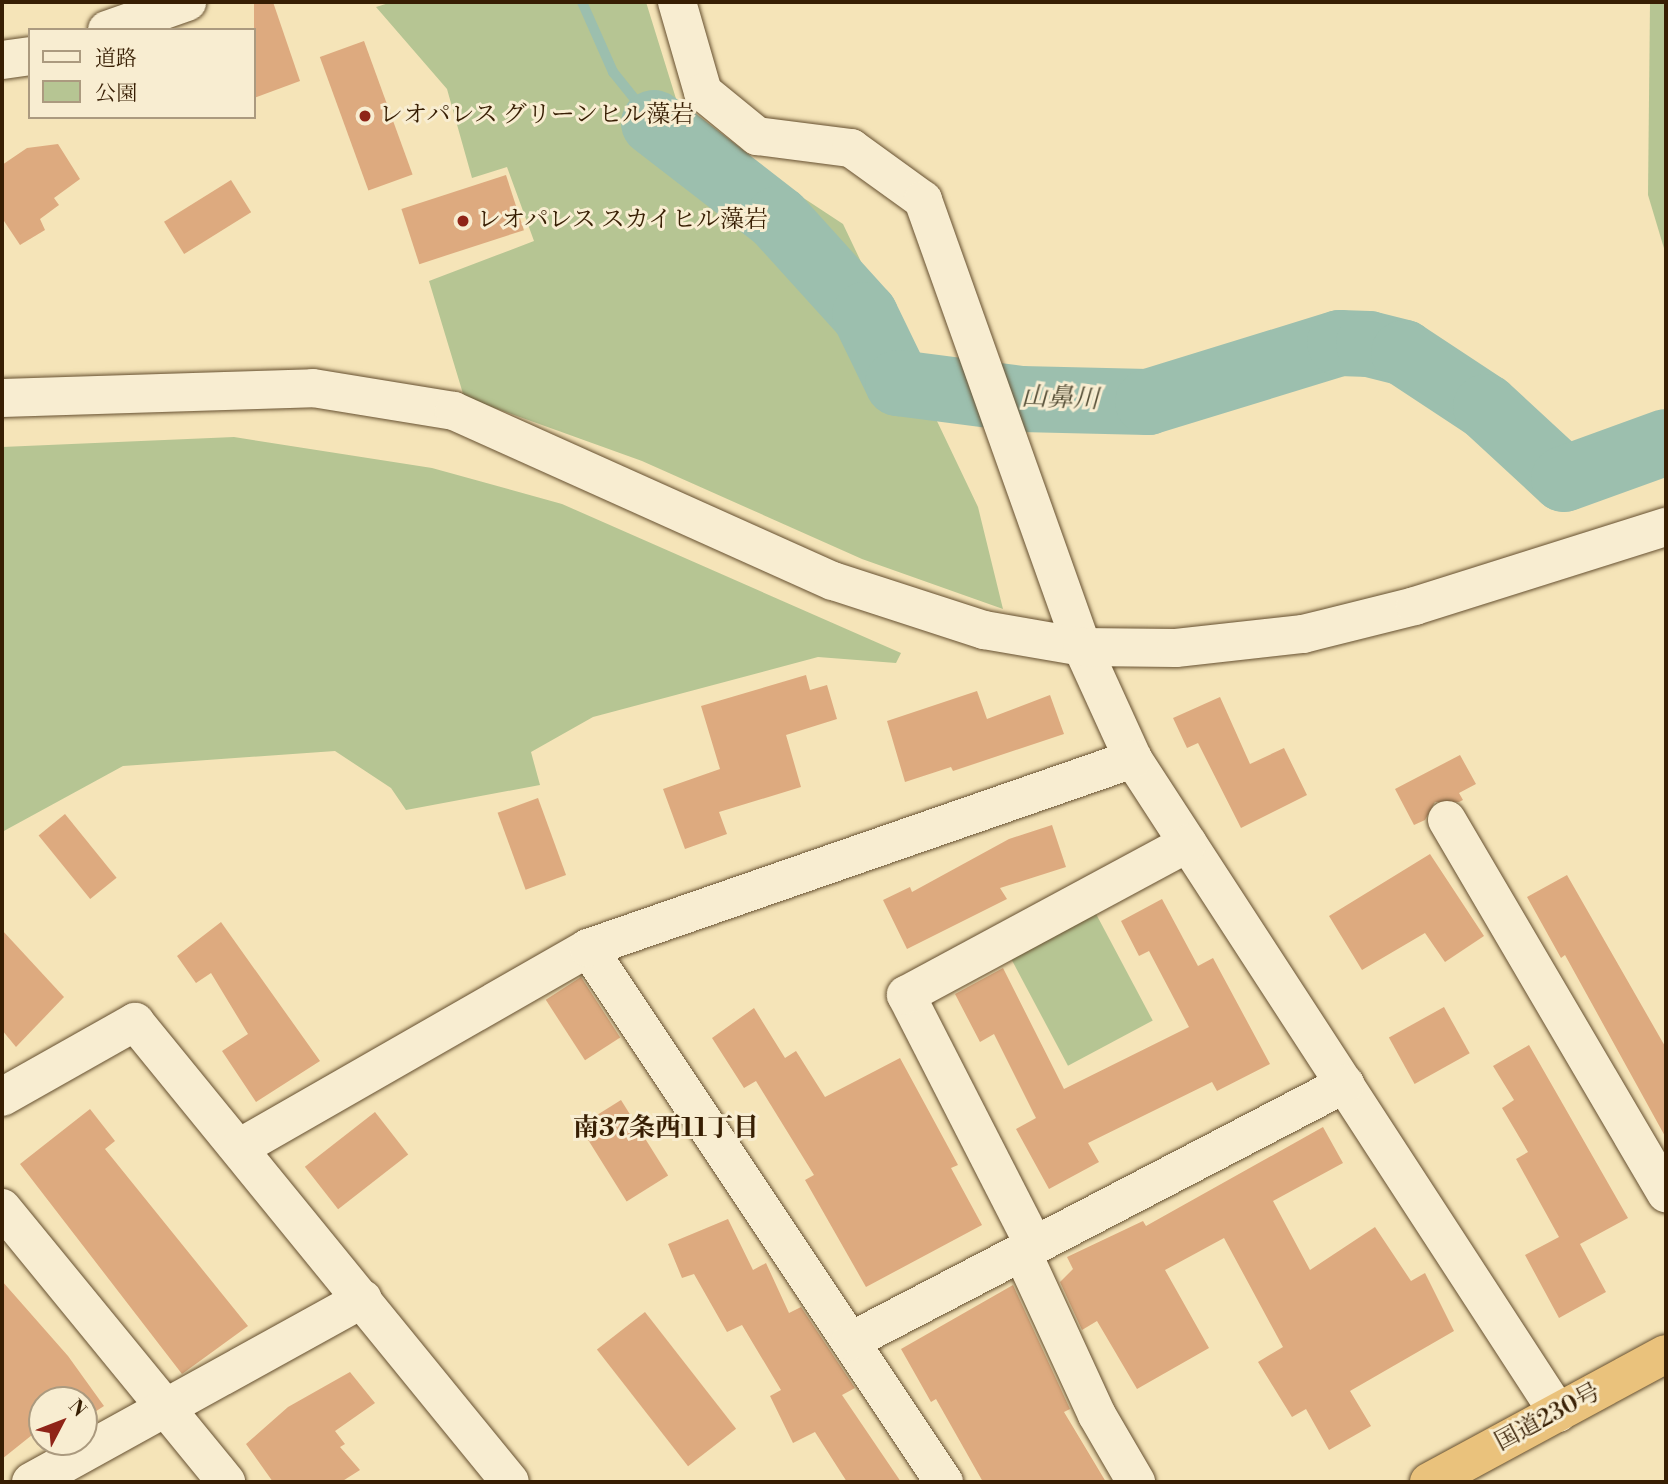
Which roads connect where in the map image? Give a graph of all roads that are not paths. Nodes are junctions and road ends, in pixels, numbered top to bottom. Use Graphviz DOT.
graph roads {
  1 [pos="187,2"];
  2 [pos="677,2"];
  3 [pos="113,28"];
  4 [pos="28,56"];
  5 [pos="2,60"];
  6 [pos="2,398"];
  7 [pos="1666,527"];
  8 [pos="1082,647"];
  9 [pos="1133,759"];
  10 [pos="1447,820"];
  11 [pos="1188,843"];
  12 [pos="588,948"];
  13 [pos="1345,1084"];
  14 [pos="2,1097"];
  15 [pos="239,1148"];
  16 [pos="1666,1193"];
  17 [pos="2,1208"];
  18 [pos="1028,1249"];
  19 [pos="363,1299"];
  20 [pos="852,1342"];
  21 [pos="1666,1354"];
  22 [pos="165,1404"];
  23 [pos="1558,1413"];
  24 [pos="1472,1472"];
  25 [pos="31,1482"];
  26 [pos="226,1482"];
  27 [pos="510,1482"];
  28 [pos="944,1482"];
  29 [pos="1136,1482"];
  30 [pos="1429,1482"];
  1 -- 3 [label="street"];
  2 -- 8 [label="street"];
  4 -- 5 [label="street"];
  6 -- 8 [label="street"];
  7 -- 8 [label="street"];
  8 -- 9 [label="street"];
  9 -- 11 [label="street"];
  9 -- 12 [label="street"];
  10 -- 16 [label="street"];
  11 -- 13 [label="street"];
  11 -- 18 [label="street"];
  12 -- 15 [label="street"];
  12 -- 20 [label="street"];
  13 -- 18 [label="street"];
  13 -- 23 [label="street"];
  14 -- 15 [label="street"];
  15 -- 19 [label="street"];
  17 -- 22 [label="street"];
  18 -- 20 [label="street"];
  18 -- 29 [label="street"];
  19 -- 22 [label="street"];
  19 -- 27 [label="street"];
  20 -- 28 [label="street"];
  21 -- 23 [label="highway, 国道230号"];
  22 -- 25 [label="street"];
  22 -- 26 [label="street"];
  23 -- 24 [label="highway, 国道230号"];
  24 -- 30 [label="highway, 国道230号"];
}
